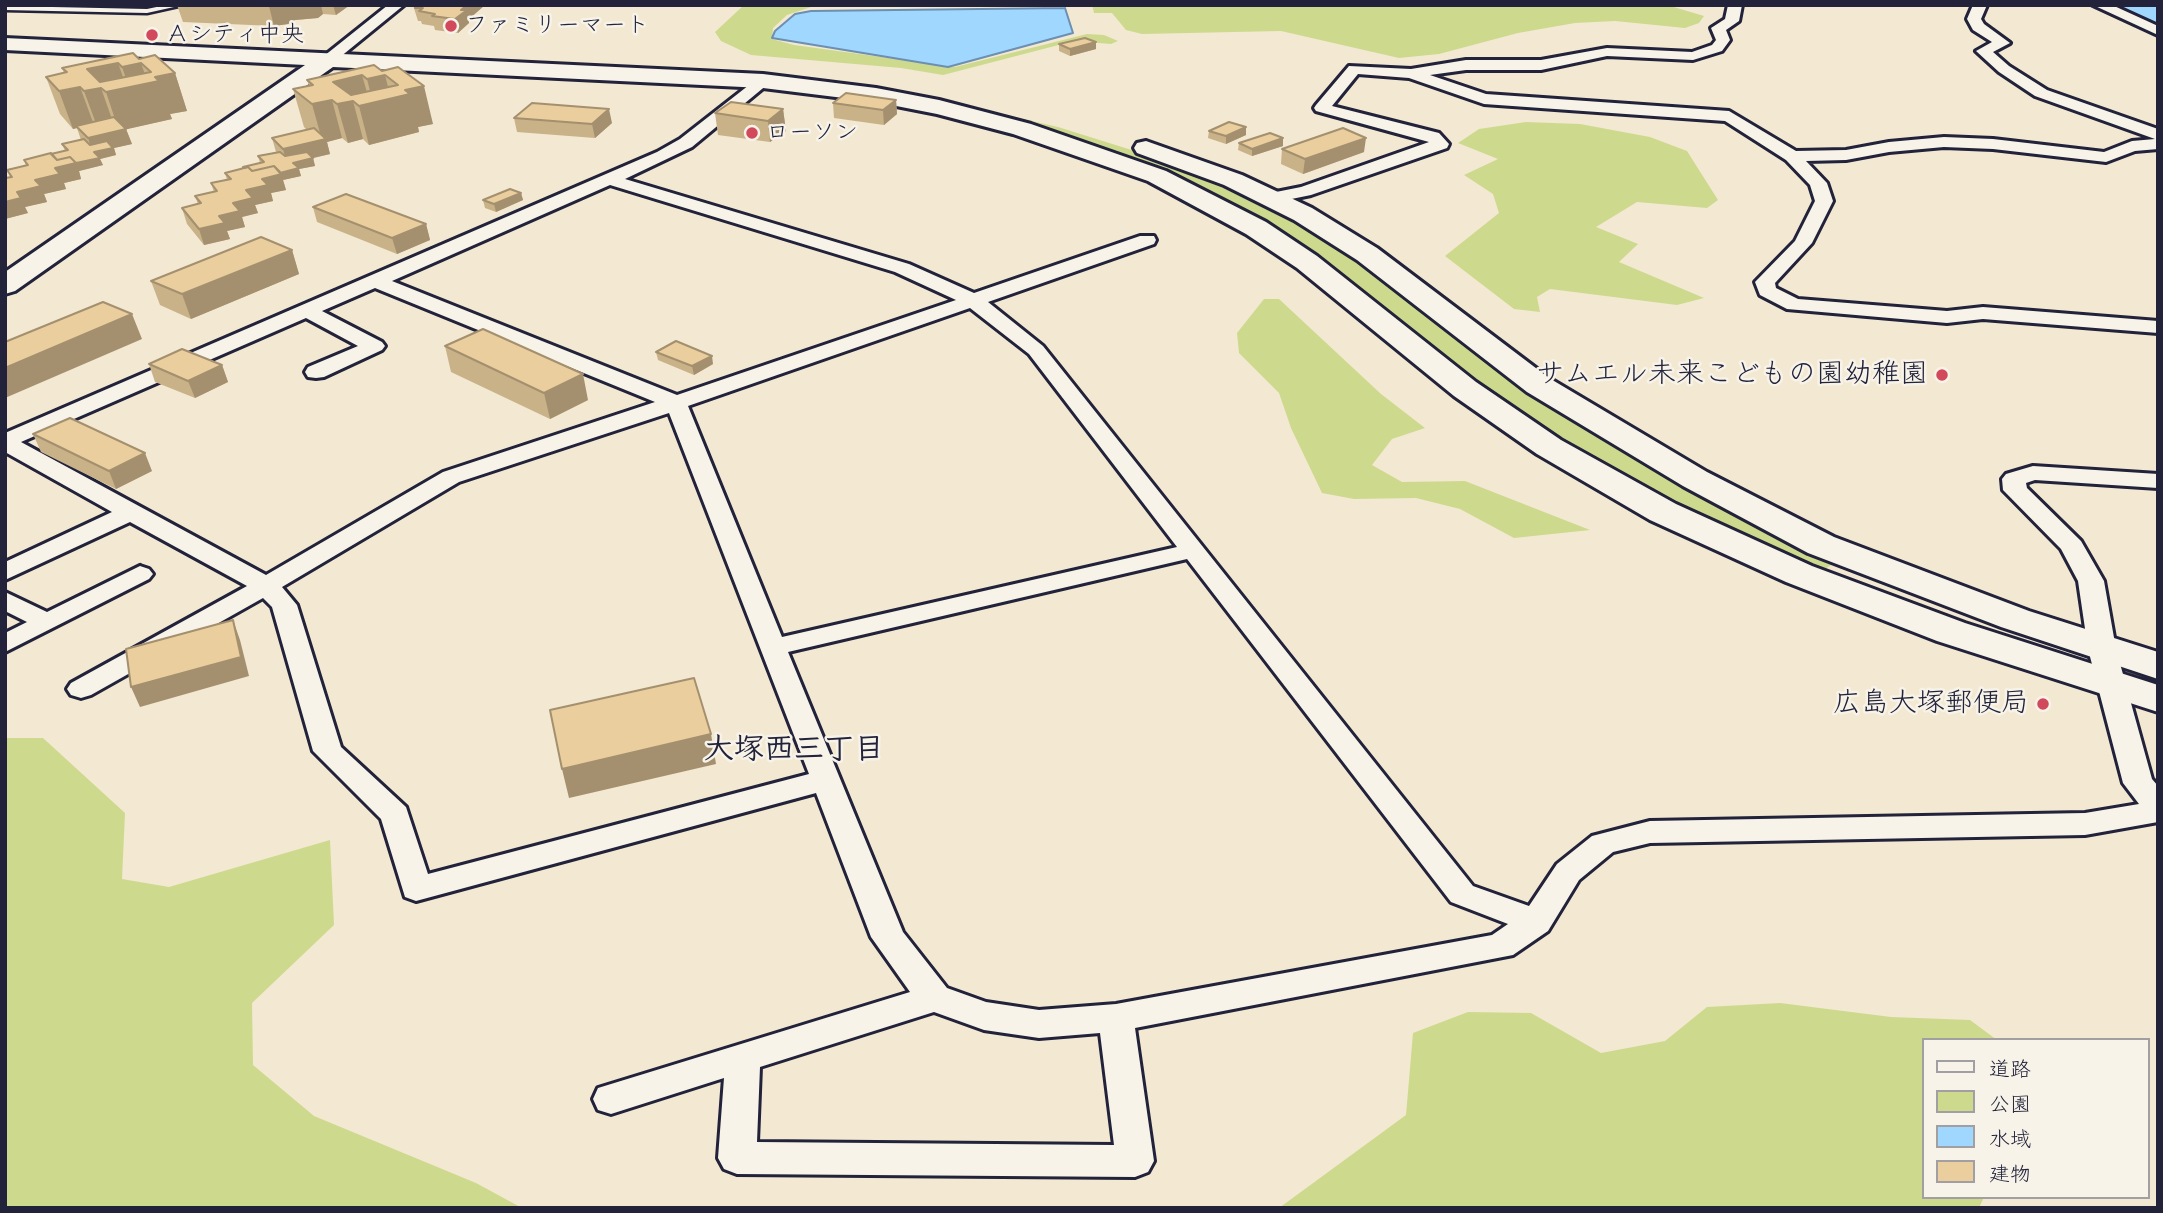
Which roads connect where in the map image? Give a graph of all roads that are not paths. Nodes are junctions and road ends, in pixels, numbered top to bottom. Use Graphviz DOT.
graph roads {
  1 [pos="179,5"];
  2 [pos="397,5"];
  3 [pos="1735,5"];
  4 [pos="1980,5"];
  5 [pos="2100,5"];
  6 [pos="5,8"];
  7 [pos="2158,31"];
  8 [pos="5,36"];
  9 [pos="5,44"];
  10 [pos="335,55"];
  11 [pos="1411,74"];
  12 [pos="764,81"];
  13 [pos="2158,135"];
  14 [pos="2158,144"];
  15 [pos="1792,156"];
  16 [pos="607,179"];
  17 [pos="1272,198"];
  18 [pos="1147,240"];
  19 [pos="376,281"];
  20 [pos="5,285"];
  21 [pos="973,300"];
  22 [pos="307,311"];
  23 [pos="2158,327"];
  24 [pos="316,372"];
  25 [pos="676,403"];
  26 [pos="5,442"];
  27 [pos="2158,481"];
  28 [pos="131,512"];
  29 [pos="1195,550"];
  30 [pos="5,572"];
  31 [pos="140,574"];
  32 [pos="265,586"];
  33 [pos="5,600"];
  34 [pos="47,622"];
  35 [pos="5,644"];
  36 [pos="773,647"];
  37 [pos="2102,649"];
  38 [pos="2158,666"];
  39 [pos="2114,686"];
  40 [pos="81,689"];
  41 [pos="2158,699"];
  42 [pos="826,780"];
  43 [pos="2158,805"];
  44 [pos="2158,811"];
  45 [pos="1536,922"];
  46 [pos="935,998"];
  47 [pos="1116,1018"];
  48 [pos="743,1060"];
  49 [pos="611,1099"];
  1 -- 6 [label="lane"];
  2 -- 10 [label="street"];
  3 -- 11 [label="street"];
  4 -- 13 [label="street"];
  5 -- 7 [label="street"];
  8 -- 10 [label="street"];
  9 -- 10 [label="street"];
  10 -- 12 [label="street"];
  10 -- 17 [label="street"];
  10 -- 20 [label="street"];
  11 -- 15 [label="street"];
  11 -- 17 [label="street"];
  12 -- 16 [label="street"];
  12 -- 39 [label="street"];
  14 -- 15 [label="street"];
  15 -- 23 [label="street"];
  16 -- 19 [label="street"];
  16 -- 21 [label="street"];
  17 -- 37 [label="street"];
  18 -- 21 [label="street"];
  19 -- 22 [label="street"];
  19 -- 25 [label="street"];
  21 -- 25 [label="street"];
  21 -- 29 [label="street"];
  22 -- 24 [label="street"];
  22 -- 26 [label="street"];
  25 -- 32 [label="street"];
  25 -- 36 [label="street"];
  26 -- 28 [label="street"];
  27 -- 37 [label="street"];
  28 -- 30 [label="street"];
  28 -- 32 [label="street"];
  29 -- 36 [label="street"];
  29 -- 45 [label="street"];
  31 -- 34 [label="street"];
  32 -- 40 [label="street"];
  32 -- 42 [label="street"];
  33 -- 34 [label="street"];
  34 -- 35 [label="street"];
  36 -- 42 [label="street"];
  37 -- 38 [label="street"];
  37 -- 39 [label="street"];
  39 -- 41 [label="street"];
  39 -- 43 [label="street"];
  42 -- 46 [label="street"];
  44 -- 45 [label="street"];
  45 -- 47 [label="street"];
  46 -- 47 [label="street"];
  46 -- 48 [label="street"];
  47 -- 48 [label="street"];
  48 -- 49 [label="street"];
}
